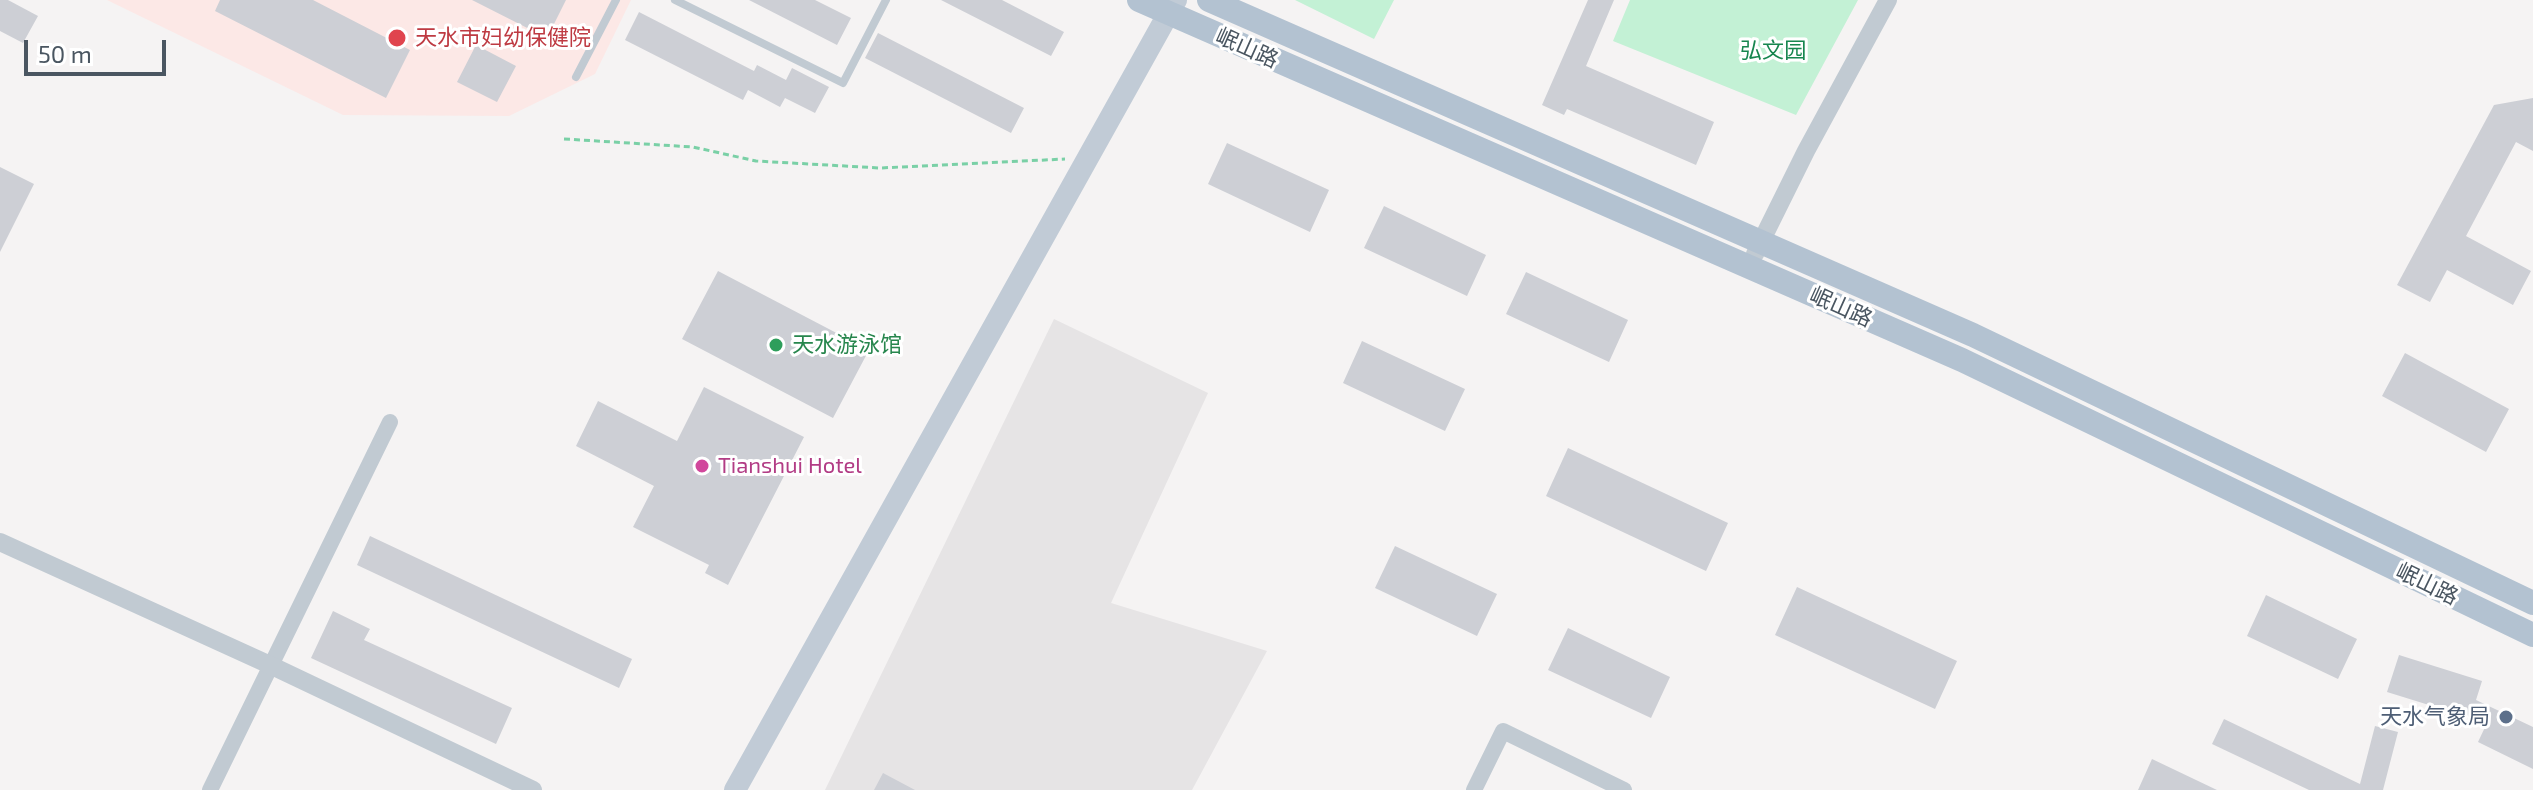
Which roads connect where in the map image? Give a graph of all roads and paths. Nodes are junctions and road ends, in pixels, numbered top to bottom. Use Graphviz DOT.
graph roads {
  1 [pos="616,0"];
  2 [pos="675,0"];
  3 [pos="886,0"];
  4 [pos="1139,0"];
  5 [pos="1209,0"];
  6 [pos="1888,0"];
  7 [pos="1172,7"];
  8 [pos="576,77"];
  9 [pos="564,139"];
  10 [pos="1088,158"];
  11 [pos="1761,242"];
  12 [pos="1750,267"];
  13 [pos="390,422"];
  14 [pos="0,542"];
  15 [pos="2533,603"];
  16 [pos="2533,635"];
  17 [pos="270,665"];
  18 [pos="526,789"];
  19 [pos="210,790"];
  20 [pos="735,790"];
  21 [pos="1474,790"];
  22 [pos="1624,790"];
  1 -- 8 [label="lane"];
  2 -- 3 [label="lane"];
  4 -- 7 [label="main road, 岷山路"];
  5 -- 11 [label="main road, 岷山路"];
  6 -- 11 [label="street"];
  7 -- 10 [label="main road"];
  7 -- 12 [label="main road, 岷山路"];
  9 -- 10 [label="path"];
  10 -- 20 [label="main road"];
  11 -- 12 [label="street"];
  11 -- 15 [label="main road, 岷山路"];
  12 -- 16 [label="main road, 岷山路"];
  13 -- 17 [label="street"];
  14 -- 17 [label="street"];
  17 -- 18 [label="street"];
  17 -- 19 [label="street"];
  21 -- 22 [label="street"];
}
